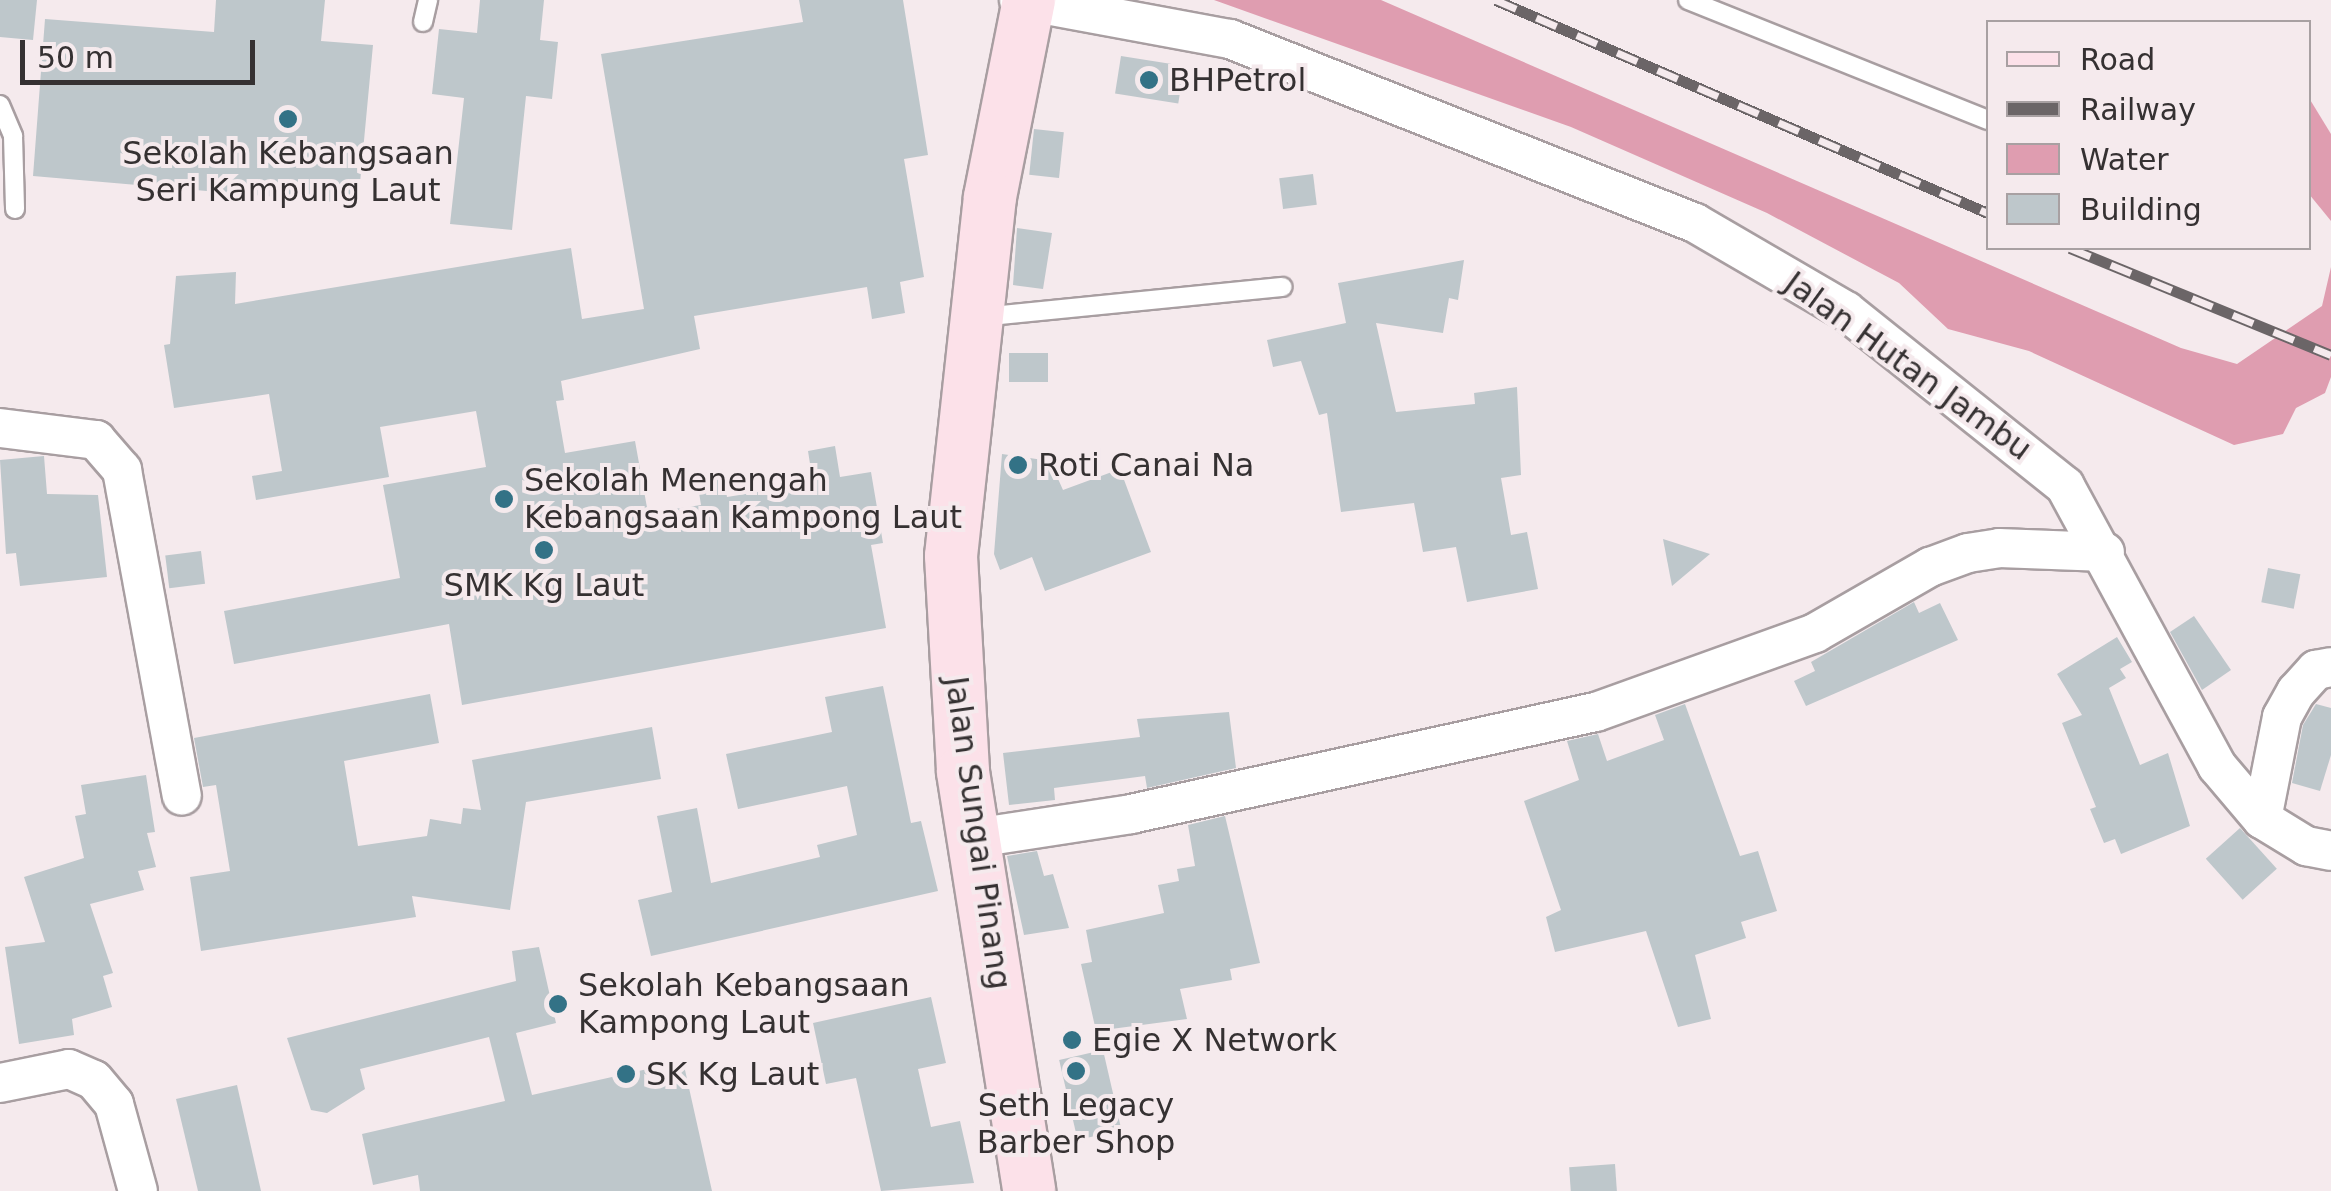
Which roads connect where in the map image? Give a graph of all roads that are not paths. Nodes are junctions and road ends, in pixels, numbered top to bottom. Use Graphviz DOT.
graph roads {
  1 [pos="428,0"];
  2 [pos="1688,0"];
  3 [pos="1025,1"];
  4 [pos="423,22"];
  5 [pos="0,105"];
  6 [pos="1986,119"];
  7 [pos="15,209"];
  8 [pos="1284,286"];
  9 [pos="976,317"];
  10 [pos="0,428"];
  11 [pos="2105,552"];
  12 [pos="2331,666"];
  13 [pos="182,796"];
  14 [pos="2262,820"];
  15 [pos="975,838"];
  16 [pos="2331,851"];
  17 [pos="0,1083"];
  18 [pos="138,1191"];
  19 [pos="1030,1191"];
  1 -- 4 [label="lane"];
  2 -- 6 [label="lane"];
  3 -- 9 [label="street, Jalan Sungai Pinang"];
  3 -- 11 [label="street, Jalan Hutan Jambu"];
  5 -- 7 [label="lane"];
  8 -- 9 [label="lane"];
  9 -- 15 [label="street, Jalan Sungai Pinang"];
  10 -- 13 [label="street"];
  11 -- 14 [label="street, Jalan Hutan Jambu"];
  11 -- 15 [label="street"];
  12 -- 14 [label="street"];
  14 -- 16 [label="street, Jalan Hutan Jambu"];
  15 -- 19 [label="street, Jalan Sungai Pinang"];
  17 -- 18 [label="street"];
}
